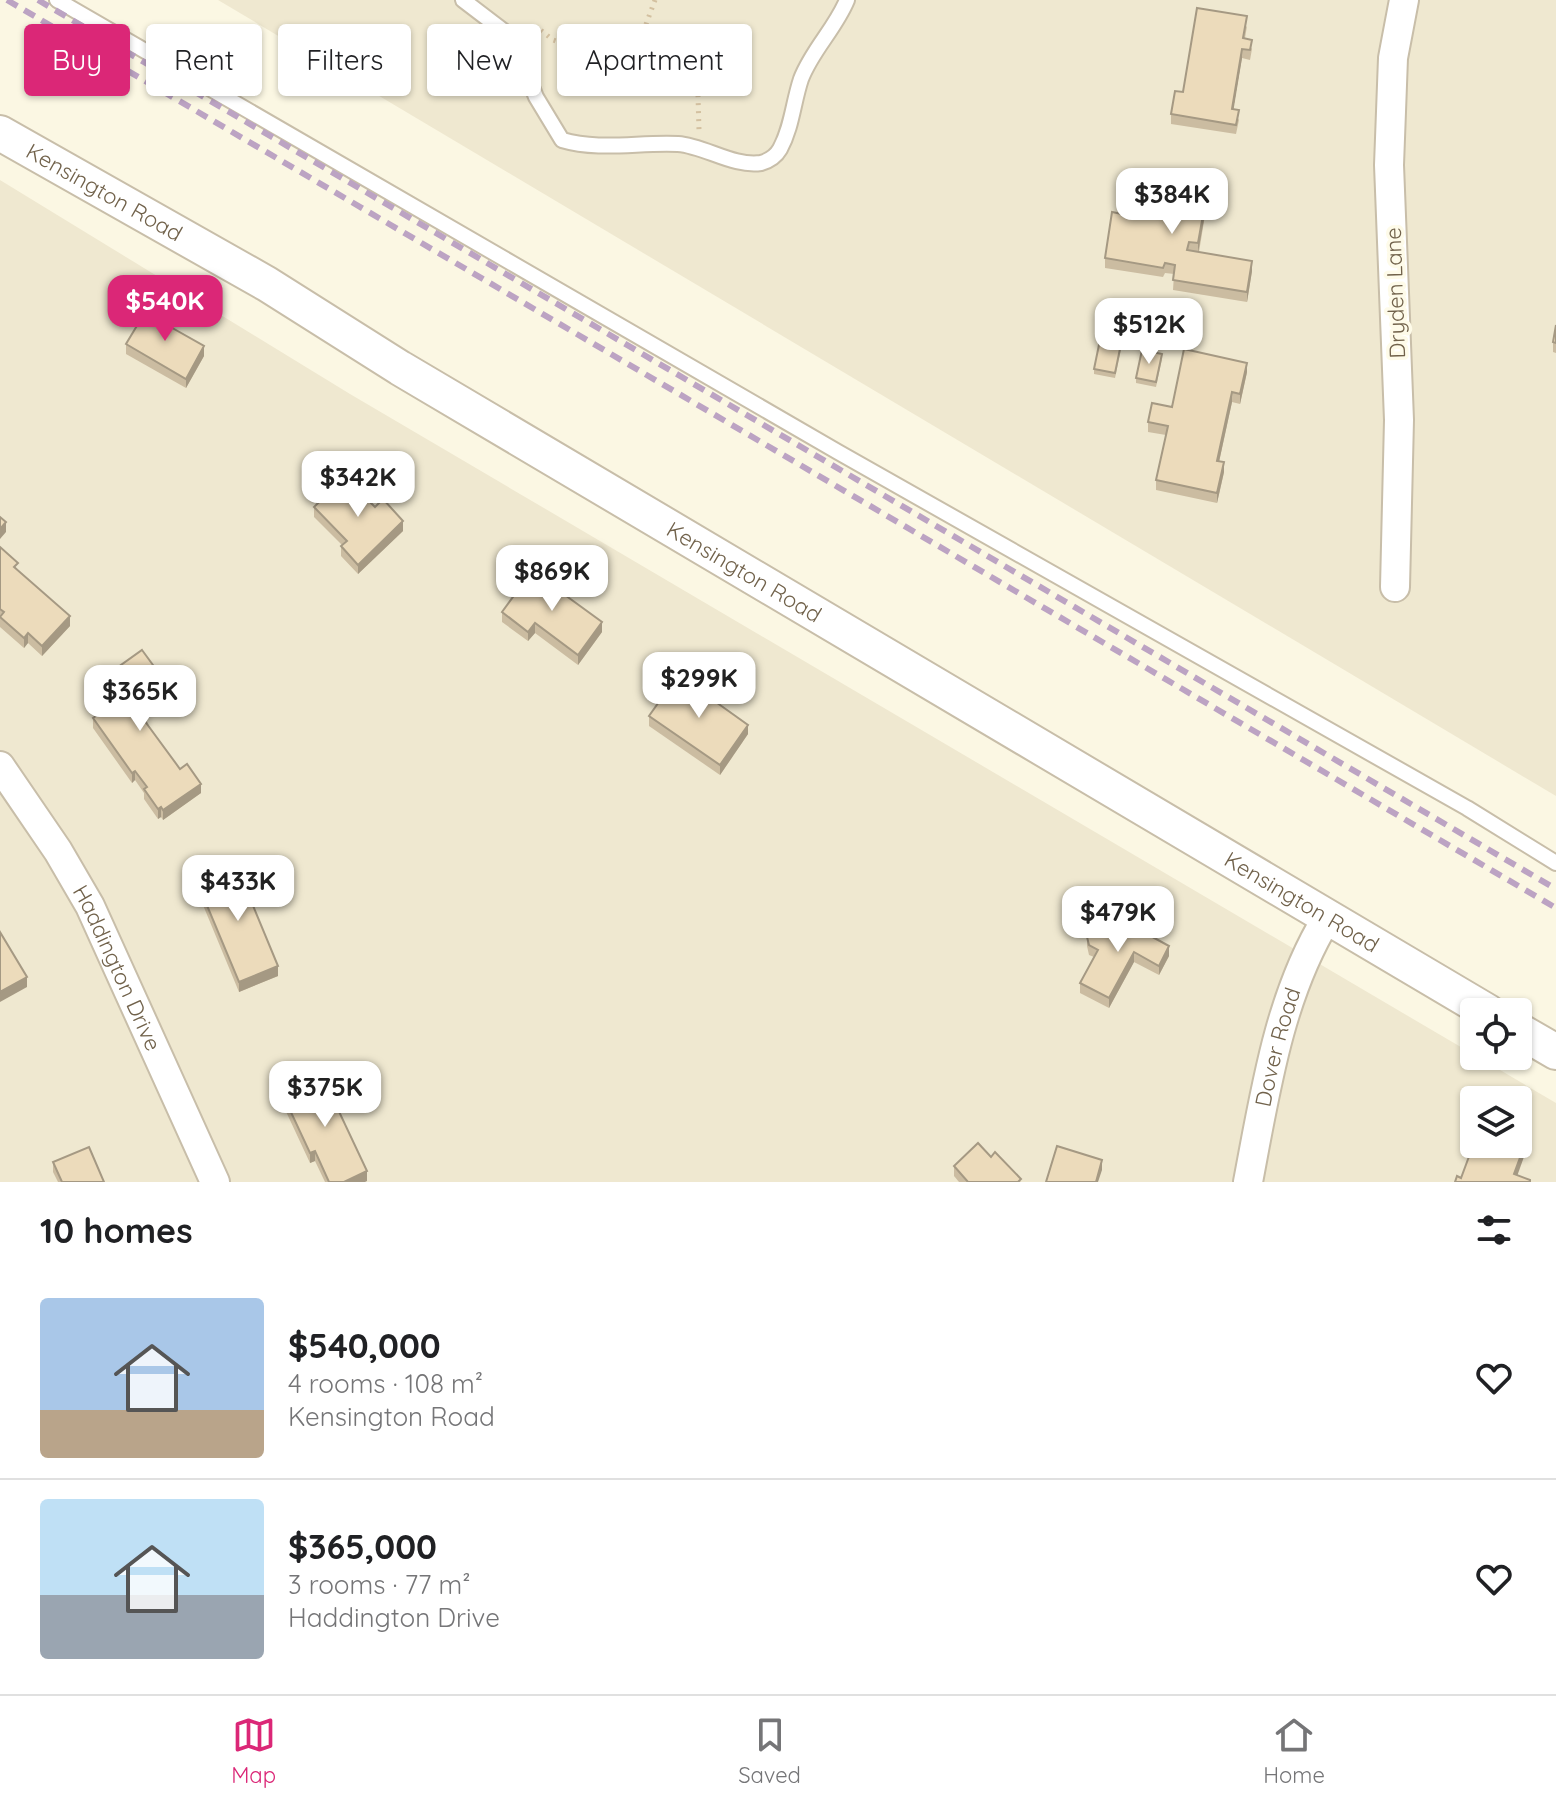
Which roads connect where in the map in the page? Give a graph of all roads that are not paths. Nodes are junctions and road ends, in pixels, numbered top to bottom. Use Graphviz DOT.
graph roads {
  1 [pos="57,0"];
  2 [pos="463,0"];
  3 [pos="847,0"];
  4 [pos="1404,0"];
  5 [pos="0,133"];
  6 [pos="1395,587"];
  7 [pos="0,766"];
  8 [pos="1556,863"];
  9 [pos="1327,918"];
  10 [pos="1464,998"];
  11 [pos="1532,1038"];
  12 [pos="1556,1052"];
  13 [pos="215,1182"];
  14 [pos="1248,1182"];
  1 -- 8 [label="lane"];
  2 -- 3 [label="lane"];
  4 -- 6 [label="street, Dryden Lane"];
  5 -- 9 [label="street, Kensington Road"];
  7 -- 13 [label="street, Haddington Drive"];
  9 -- 10 [label="street, Kensington Road"];
  9 -- 14 [label="street, Dover Road"];
  11 -- 12 [label="street"];
}
